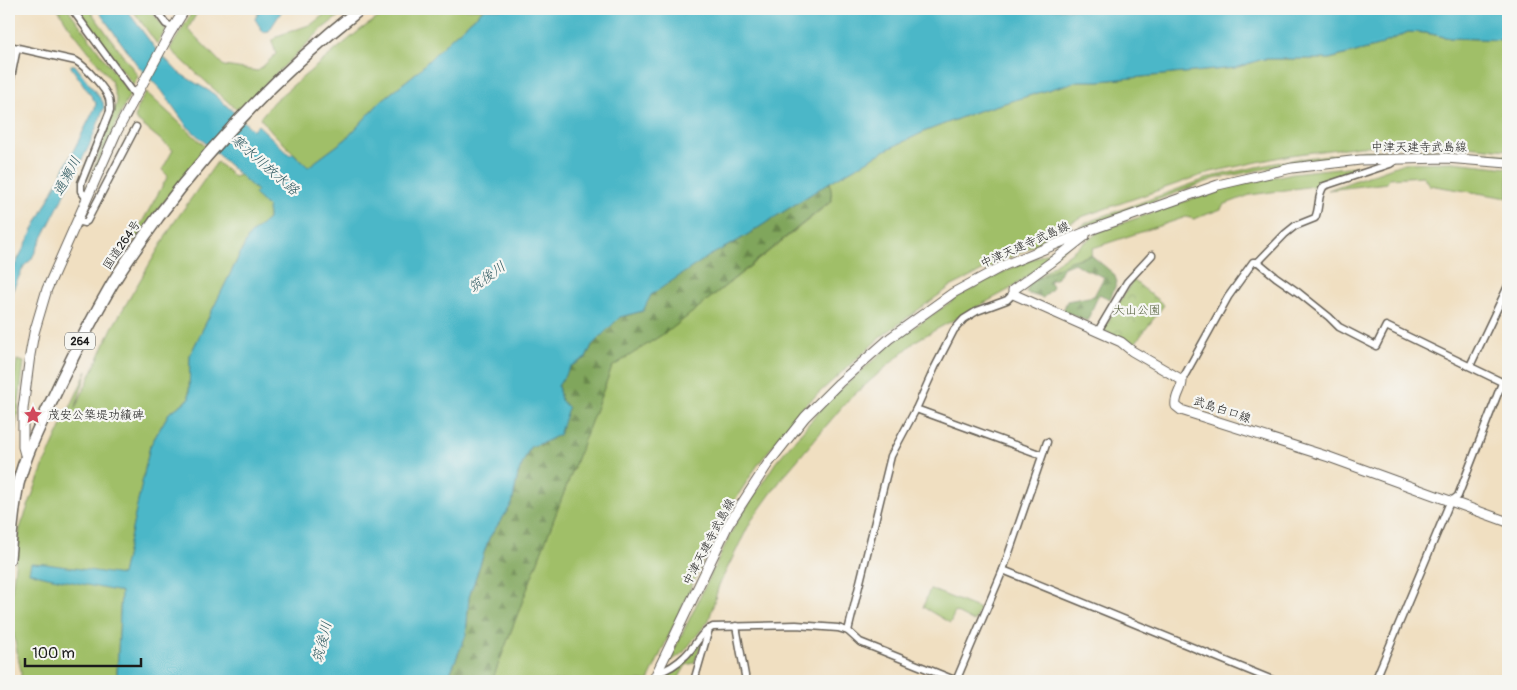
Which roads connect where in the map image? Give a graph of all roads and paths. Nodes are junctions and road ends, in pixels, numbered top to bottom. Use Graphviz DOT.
graph roads {
  1 [pos="72,9"];
  2 [pos="155,9"];
  3 [pos="185,9"];
  4 [pos="360,9"];
  5 [pos="171,30"];
  6 [pos="9,46"];
  7 [pos="17,48"];
  8 [pos="9,87"];
  9 [pos="136,93"];
  10 [pos="136,127"];
  11 [pos="1398,158"];
  12 [pos="1508,163"];
  13 [pos="87,199"];
  14 [pos="77,221"];
  15 [pos="1093,229"];
  16 [pos="1152,255"];
  17 [pos="1258,262"];
  18 [pos="1508,286"];
  19 [pos="1013,294"];
  20 [pos="1098,331"];
  21 [pos="1470,366"];
  22 [pos="1182,380"];
  23 [pos="1505,384"];
  24 [pos="916,409"];
  25 [pos="1047,442"];
  26 [pos="1042,456"];
  27 [pos="26,458"];
  28 [pos="1450,502"];
  29 [pos="1508,522"];
  30 [pos="9,559"];
  31 [pos="1003,570"];
  32 [pos="736,626"];
  33 [pos="709,628"];
  34 [pos="848,631"];
  35 [pos="655,677"];
  36 [pos="694,681"];
  37 [pos="746,681"];
  38 [pos="956,681"];
  39 [pos="1275,681"];
  40 [pos="1375,681"];
  1 -- 9 [label="street"];
  2 -- 5 [label="street"];
  3 -- 5 [label="main road"];
  4 -- 27 [label="highway, 国道264号 / 264"];
  5 -- 9 [label="main road"];
  6 -- 7 [label="street"];
  7 -- 8 [label="street"];
  7 -- 13 [label="street"];
  9 -- 13 [label="main road"];
  10 -- 14 [label="street"];
  11 -- 12 [label="main road, 中津天建寺武島線"];
  11 -- 15 [label="main road, 中津天建寺武島線"];
  11 -- 17 [label="street"];
  13 -- 14 [label="main road"];
  14 -- 27 [label="main road"];
  15 -- 19 [label="main road"];
  15 -- 35 [label="main road, 中津天建寺武島線"];
  16 -- 20 [label="street"];
  17 -- 21 [label="street"];
  17 -- 22 [label="street"];
  18 -- 21 [label="street"];
  19 -- 20 [label="main road"];
  19 -- 24 [label="street"];
  20 -- 22 [label="main road"];
  21 -- 23 [label="street"];
  22 -- 28 [label="main road, 武島白口線"];
  23 -- 28 [label="street"];
  24 -- 26 [label="street"];
  24 -- 34 [label="street"];
  25 -- 26 [label="street"];
  26 -- 31 [label="street"];
  27 -- 30 [label="highway, 国道264号 / 264"];
  28 -- 29 [label="main road, 武島白口線"];
  28 -- 40 [label="street"];
  31 -- 38 [label="street"];
  31 -- 39 [label="street"];
  32 -- 33 [label="street"];
  32 -- 34 [label="street"];
  32 -- 37 [label="street"];
  33 -- 35 [label="street"];
  33 -- 36 [label="street"];
  34 -- 38 [label="street"];
}
